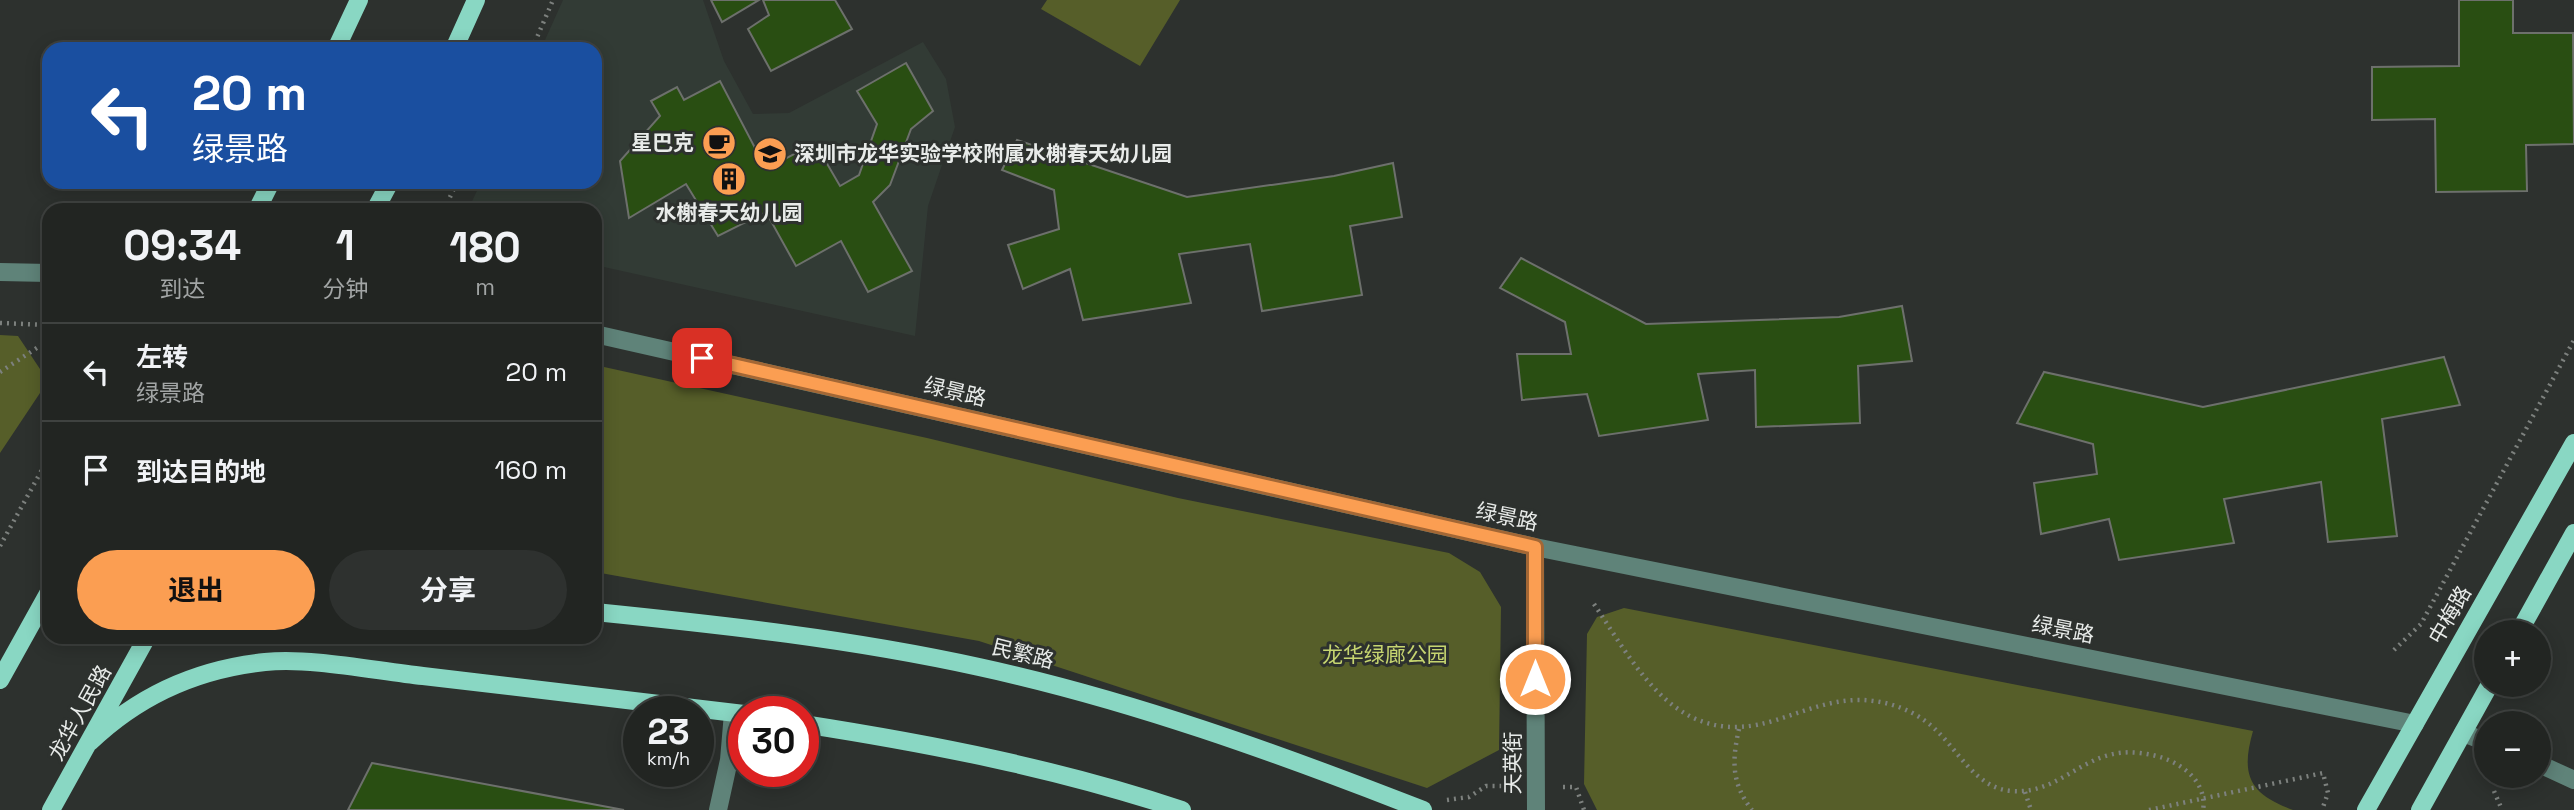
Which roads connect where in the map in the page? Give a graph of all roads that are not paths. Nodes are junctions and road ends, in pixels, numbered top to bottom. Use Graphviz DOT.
graph roads {
  1 [pos="359,0"];
  2 [pos="476,0"];
  3 [pos="339,42"];
  4 [pos="457,42"];
  5 [pos="0,272"];
  6 [pos="42,273"];
  7 [pos="602,336"];
  8 [pos="2574,443"];
  9 [pos="2574,533"];
  10 [pos="1535,547"];
  11 [pos="42,605"];
  12 [pos="602,613"];
  13 [pos="2526,620"];
  14 [pos="143,644"];
  15 [pos="0,680"];
  16 [pos="2483,697"];
  17 [pos="728,713"];
  18 [pos="2415,724"];
  19 [pos="819,727"];
  20 [pos="2463,733"];
  21 [pos="2474,737"];
  22 [pos="90,742"];
  23 [pos="728,765"];
  24 [pos="2551,769"];
  25 [pos="2574,780"];
  26 [pos="51,810"];
  27 [pos="718,810"];
  28 [pos="1182,810"];
  29 [pos="1423,810"];
  30 [pos="1536,810"];
  31 [pos="2366,810"];
  32 [pos="2420,810"];
  1 -- 3 [label="main road"];
  2 -- 4 [label="main road"];
  5 -- 6 [label="street"];
  7 -- 10 [label="street, 绿景路"];
  8 -- 18 [label="main road, 中梅路"];
  9 -- 13 [label="main road"];
  10 -- 18 [label="street, 绿景路"];
  10 -- 30 [label="street, 天英街"];
  11 -- 15 [label="main road"];
  12 -- 29 [label="main road, 民繁路"];
  14 -- 22 [label="main road, 龙华人民路"];
  16 -- 20 [label="main road"];
  17 -- 22 [label="main road"];
  18 -- 31 [label="main road, 中梅路"];
  19 -- 28 [label="main road"];
  20 -- 21 [label="street"];
  20 -- 32 [label="main road"];
  22 -- 26 [label="main road, 龙华人民路"];
  23 -- 27 [label="street"];
  24 -- 25 [label="street"];
}
